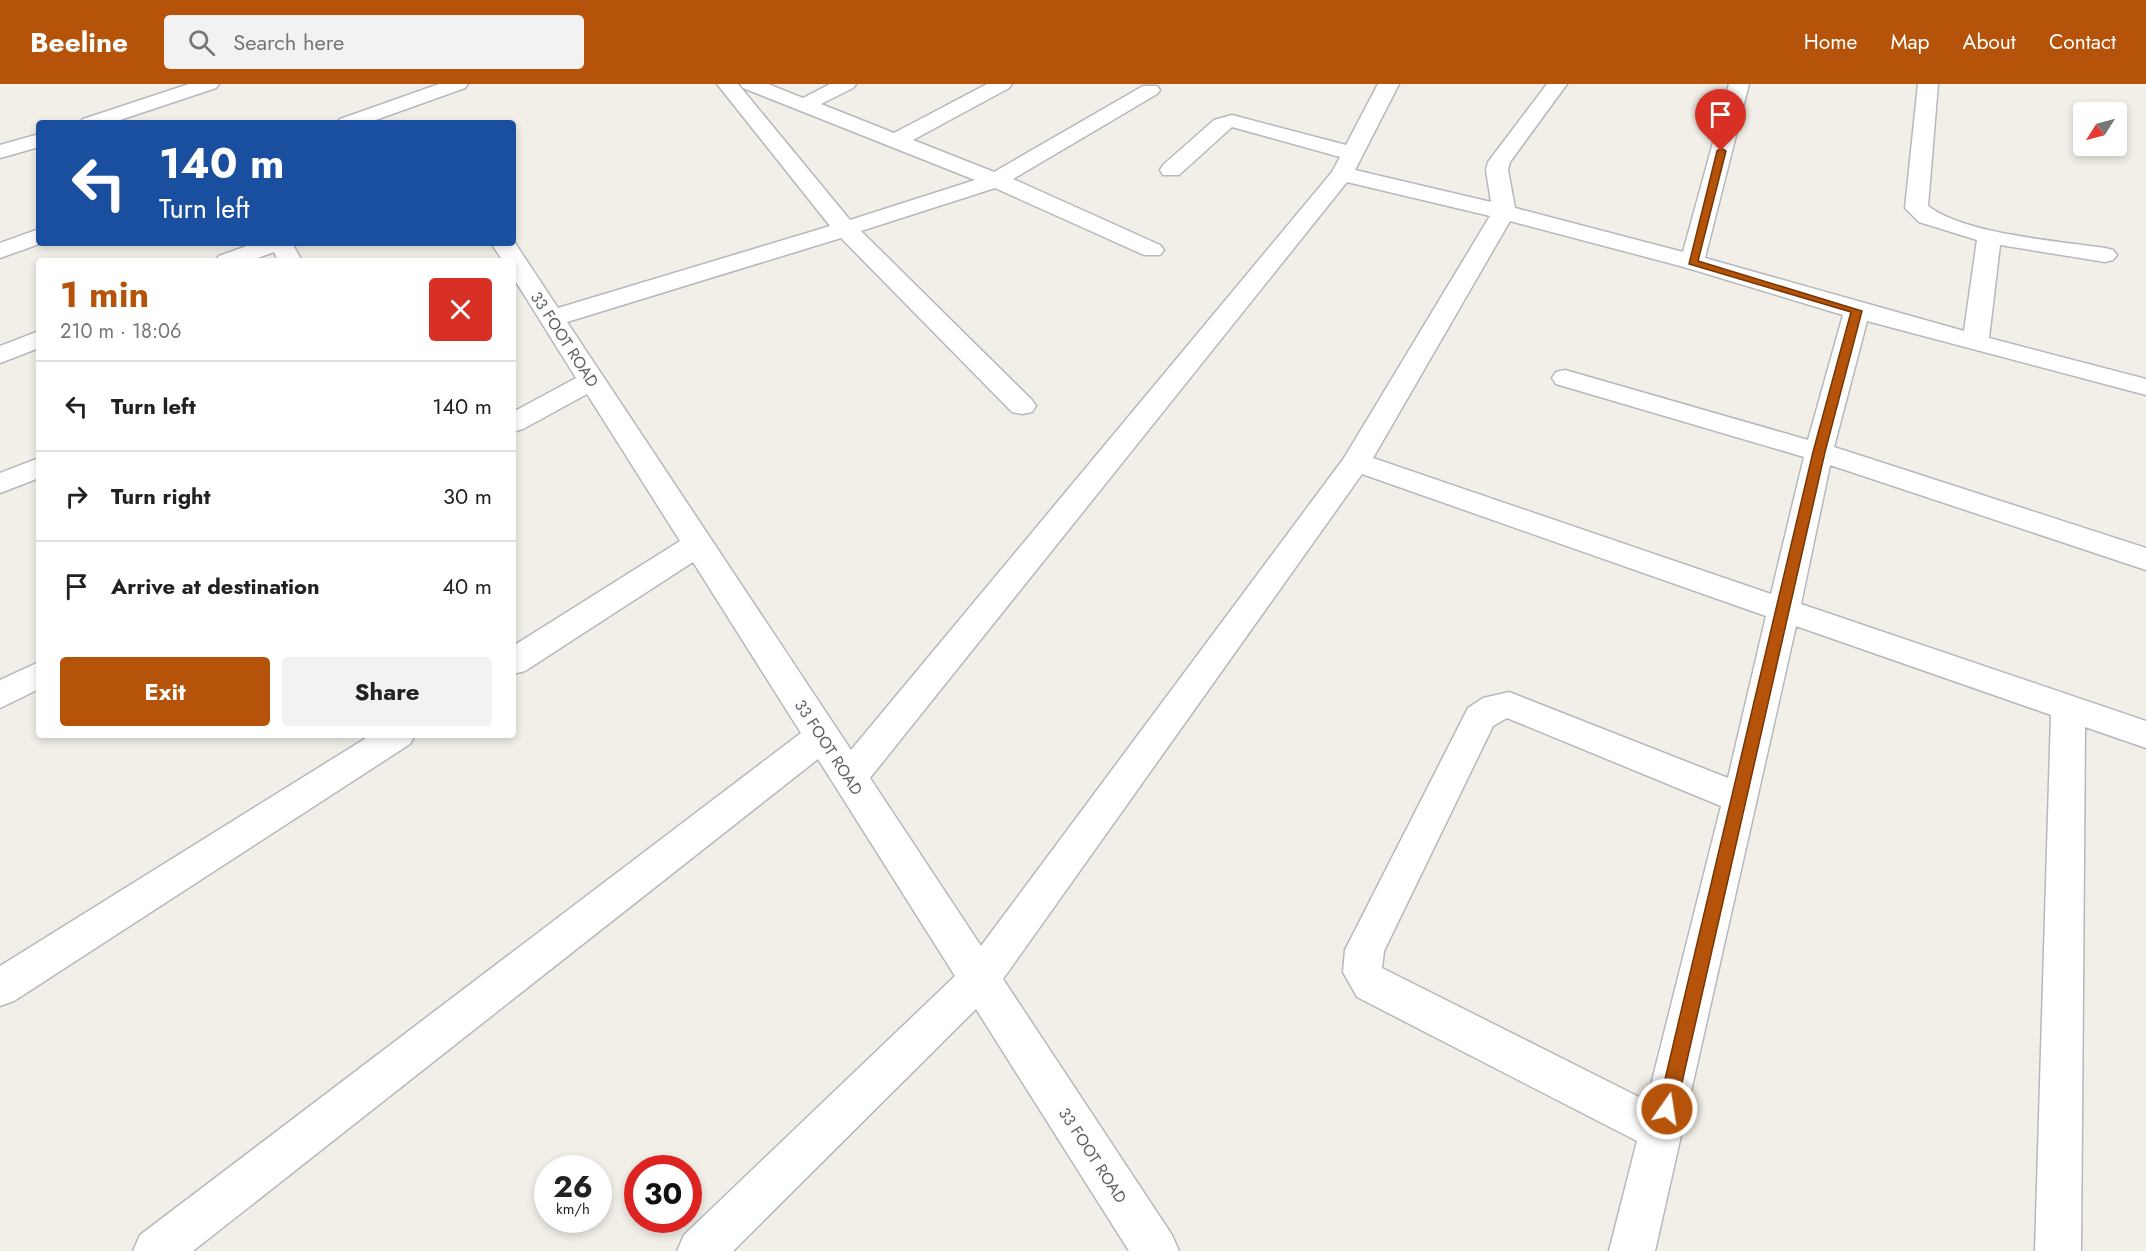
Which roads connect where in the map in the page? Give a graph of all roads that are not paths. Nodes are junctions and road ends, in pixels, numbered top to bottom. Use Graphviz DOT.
graph roads {
  1 [pos="208,84"];
  2 [pos="458,84"];
  3 [pos="727,84"];
  4 [pos="750,84"];
  5 [pos="846,84"];
  6 [pos="1002,84"];
  7 [pos="1389,84"];
  8 [pos="1557,84"];
  9 [pos="1739,84"];
  10 [pos="1928,84"];
  11 [pos="1150,90"];
  12 [pos="410,100"];
  13 [pos="804,105"];
  14 [pos="99,120"];
  15 [pos="355,120"];
  16 [pos="36,141"];
  17 [pos="895,141"];
  18 [pos="0,152"];
  19 [pos="1348,164"];
  20 [pos="1171,171"];
  21 [pos="996,180"];
  22 [pos="1504,212"];
  23 [pos="845,229"];
  24 [pos="1989,236"];
  25 [pos="36,237"];
  26 [pos="269,246"];
  27 [pos="1152,250"];
  28 [pos="0,251"];
  29 [pos="2105,255"];
  30 [pos="236,258"];
  31 [pos="1692,262"];
  32 [pos="516,266"];
  33 [pos="1857,311"];
  34 [pos="552,318"];
  35 [pos="36,340"];
  36 [pos="1975,343"];
  37 [pos="0,355"];
  38 [pos="1565,378"];
  39 [pos="592,380"];
  40 [pos="2146,387"];
  41 [pos="1022,406"];
  42 [pos="516,421"];
  43 [pos="1819,452"];
  44 [pos="1356,462"];
  45 [pos="36,468"];
  46 [pos="0,484"];
  47 [pos="698,544"];
  48 [pos="2146,559"];
  49 [pos="1782,609"];
  50 [pos="516,660"];
  51 [pos="36,676"];
  52 [pos="0,695"];
  53 [pos="2068,710"];
  54 [pos="2146,735"];
  55 [pos="822,736"];
  56 [pos="393,738"];
  57 [pos="849,778"];
  58 [pos="1741,799"];
  59 [pos="979,980"];
  60 [pos="0,988"];
  61 [pos="1662,1131"];
  62 [pos="1639,1246"];
  63 [pos="156,1251"];
  64 [pos="700,1251"];
  65 [pos="1156,1251"];
  66 [pos="2058,1251"];
  1 -- 14 [label="street"];
  2 -- 12 [label="street"];
  3 -- 23 [label="street"];
  4 -- 13 [label="street"];
  5 -- 13 [label="street"];
  6 -- 17 [label="street"];
  7 -- 19 [label="street"];
  8 -- 22 [label="street"];
  9 -- 31 [label="street"];
  10 -- 24 [label="street"];
  11 -- 21 [label="street"];
  12 -- 15 [label="street"];
  13 -- 17 [label="street"];
  16 -- 18 [label="street"];
  17 -- 21 [label="street"];
  19 -- 20 [label="street"];
  19 -- 22 [label="street"];
  19 -- 57 [label="street"];
  21 -- 23 [label="street"];
  21 -- 27 [label="street"];
  22 -- 31 [label="street"];
  22 -- 44 [label="street"];
  23 -- 34 [label="street"];
  23 -- 41 [label="street"];
  24 -- 29 [label="street"];
  24 -- 36 [label="street"];
  25 -- 28 [label="street"];
  26 -- 30 [label="street"];
  31 -- 33 [label="street"];
  32 -- 34 [label="street, 33 FOOT ROAD"];
  33 -- 36 [label="street"];
  33 -- 43 [label="street"];
  34 -- 39 [label="street, 33 FOOT ROAD"];
  35 -- 37 [label="street"];
  36 -- 40 [label="street"];
  38 -- 43 [label="street"];
  39 -- 42 [label="street"];
  39 -- 47 [label="street, 33 FOOT ROAD"];
  43 -- 48 [label="street"];
  43 -- 49 [label="street"];
  44 -- 49 [label="street"];
  44 -- 59 [label="street"];
  45 -- 46 [label="street"];
  47 -- 50 [label="street"];
  47 -- 55 [label="street, 33 FOOT ROAD"];
  49 -- 53 [label="street"];
  49 -- 58 [label="street"];
  51 -- 52 [label="street"];
  53 -- 54 [label="street"];
  53 -- 66 [label="street"];
  55 -- 57 [label="street, 33 FOOT ROAD"];
  55 -- 63 [label="street"];
  56 -- 60 [label="street"];
  57 -- 59 [label="street, 33 FOOT ROAD"];
  58 -- 61 [label="street"];
  58 -- 61 [label="street"];
  59 -- 64 [label="street"];
  59 -- 65 [label="street, 33 FOOT ROAD"];
  61 -- 62 [label="street"];
}
